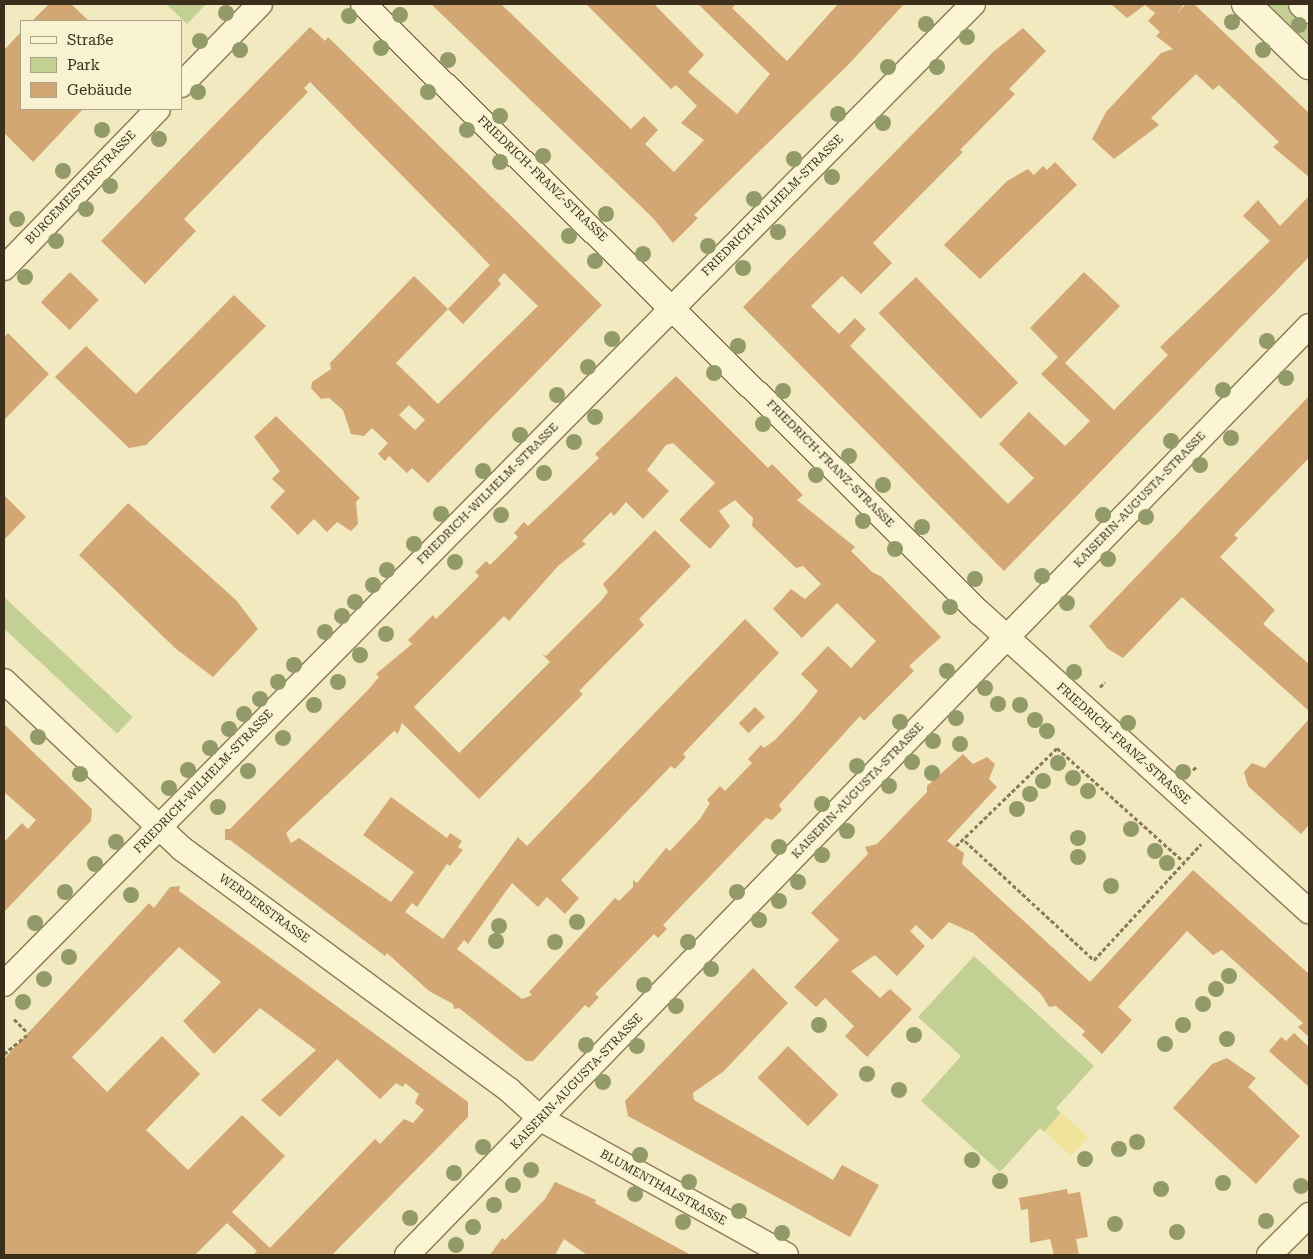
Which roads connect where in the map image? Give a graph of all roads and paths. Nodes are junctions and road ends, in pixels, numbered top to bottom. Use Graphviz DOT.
graph roads {
  1 [pos="260,4"];
  2 [pos="363,4"];
  3 [pos="973,4"];
  4 [pos="1246,4"];
  5 [pos="1304,4"];
  6 [pos="1309,9"];
  7 [pos="1309,65"];
  8 [pos="182,84"];
  9 [pos="157,110"];
  10 [pos="4,268"];
  11 [pos="674,308"];
  12 [pos="1309,326"];
  13 [pos="1006,638"];
  14 [pos="4,681"];
  15 [pos="1105,682"];
  16 [pos="1100,687"];
  17 [pos="1197,766"];
  18 [pos="1193,770"];
  19 [pos="158,826"];
  20 [pos="965,841"];
  21 [pos="1202,843"];
  22 [pos="956,846"];
  23 [pos="1184,862"];
  24 [pos="1309,911"];
  25 [pos="4,984"];
  26 [pos="14,1020"];
  27 [pos="4,1054"];
  28 [pos="541,1119"];
  29 [pos="1309,1215"];
  30 [pos="407,1255"];
  31 [pos="786,1255"];
  32 [pos="1269,1255"];
  1 -- 8 [label="street"];
  2 -- 11 [label="street, FRIEDRICH-FRANZ-STRASSE"];
  3 -- 11 [label="street, FRIEDRICH-WILHELM-STRASSE"];
  4 -- 7 [label="main road"];
  5 -- 6 [label="main road"];
  9 -- 10 [label="street, BURGEMEISTERSTRASSE"];
  11 -- 13 [label="street, FRIEDRICH-FRANZ-STRASSE"];
  11 -- 19 [label="street, FRIEDRICH-WILHELM-STRASSE"];
  12 -- 13 [label="street, KAISERIN-AUGUSTA-STRASSE"];
  13 -- 24 [label="street, FRIEDRICH-FRANZ-STRASSE"];
  13 -- 28 [label="street, KAISERIN-AUGUSTA-STRASSE"];
  14 -- 19 [label="street, WERDERSTRASSE"];
  15 -- 16 [label="path"];
  17 -- 18 [label="path"];
  19 -- 25 [label="street, FRIEDRICH-WILHELM-STRASSE"];
  19 -- 28 [label="street, WERDERSTRASSE"];
  20 -- 22 [label="path"];
  20 -- 23 [label="path"];
  20 -- 23 [label="path"];
  21 -- 23 [label="path"];
  26 -- 27 [label="path"];
  28 -- 30 [label="street, KAISERIN-AUGUSTA-STRASSE"];
  28 -- 31 [label="street, BLUMENTHALSTRASSE"];
  29 -- 32 [label="street"];
}
